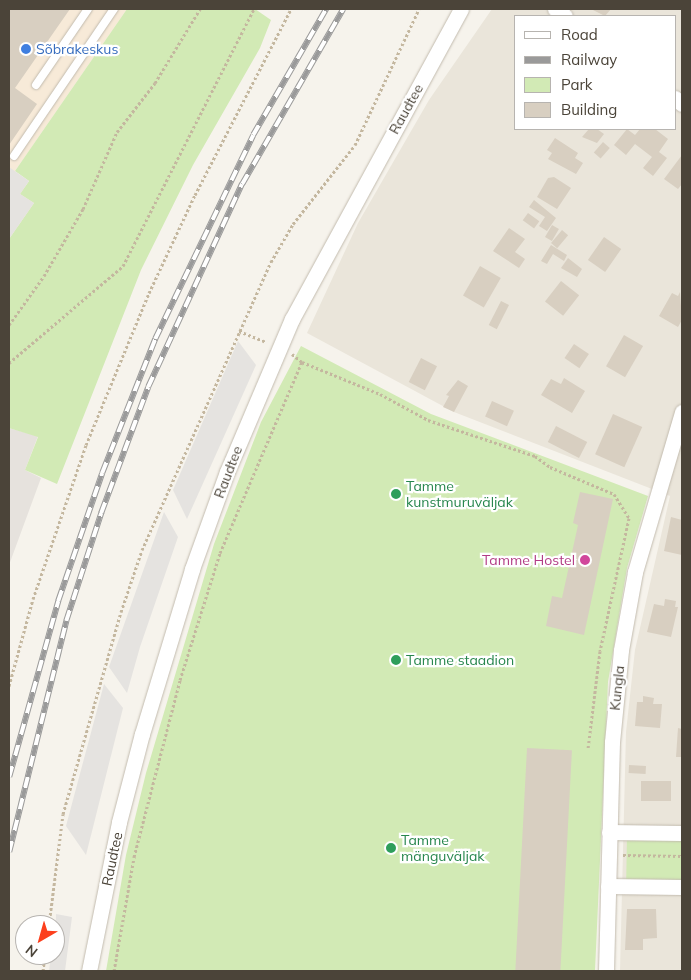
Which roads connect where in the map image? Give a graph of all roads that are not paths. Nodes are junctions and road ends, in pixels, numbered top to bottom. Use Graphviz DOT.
graph roads {
  1 [pos="88,9"];
  2 [pos="114,9"];
  3 [pos="461,9"];
  4 [pos="36,85"];
  5 [pos="14,156"];
  6 [pos="682,412"];
  7 [pos="609,832"];
  8 [pos="682,833"];
  9 [pos="608,886"];
  10 [pos="682,887"];
  11 [pos="89,971"];
  12 [pos="606,971"];
  1 -- 4 [label="lane"];
  2 -- 5 [label="lane"];
  3 -- 11 [label="street, Raudtee"];
  6 -- 7 [label="street, Kungla"];
  7 -- 8 [label="street"];
  7 -- 9 [label="street, Kungla"];
  9 -- 10 [label="street"];
  9 -- 12 [label="street, Kungla"];
}
